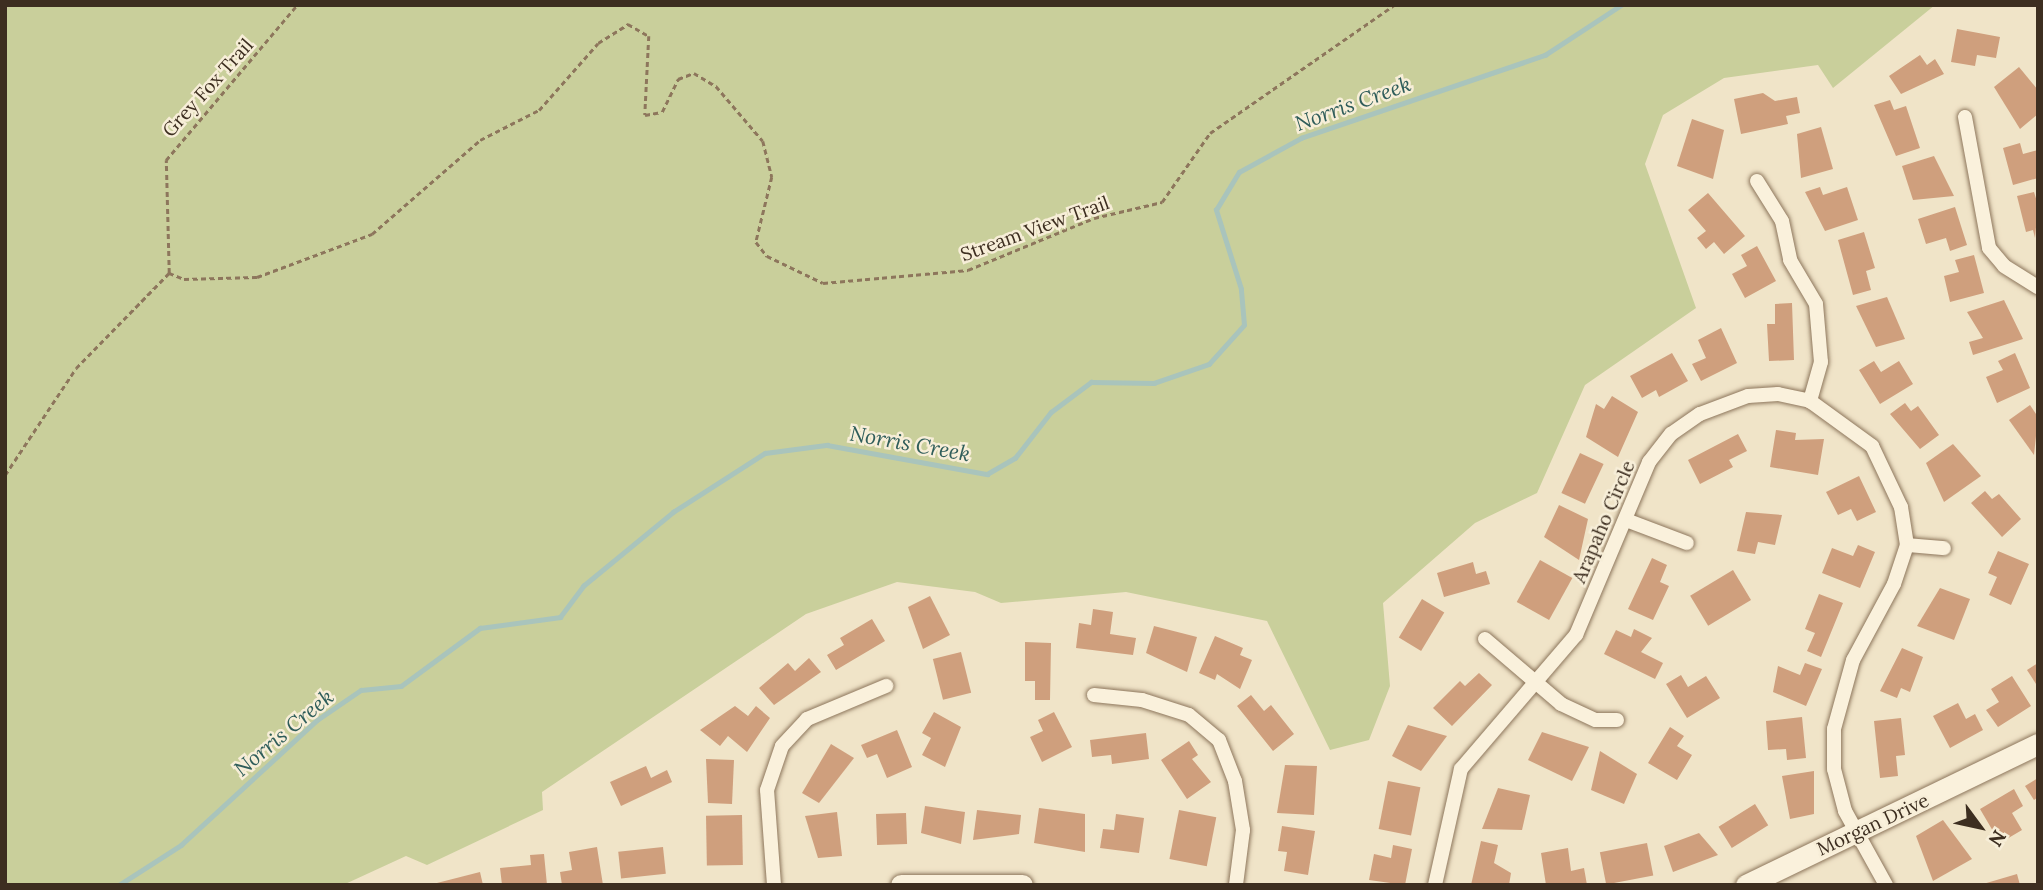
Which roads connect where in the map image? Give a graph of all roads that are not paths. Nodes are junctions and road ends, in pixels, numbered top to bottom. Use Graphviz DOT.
graph roads {
  1 [pos="1965,117"];
  2 [pos="1757,181"];
  3 [pos="2038,287"];
  4 [pos="1810,401"];
  5 [pos="1626,520"];
  6 [pos="1686,543"];
  7 [pos="1908,544"];
  8 [pos="1944,548"];
  9 [pos="1485,639"];
  10 [pos="1540,684"];
  11 [pos="886,686"];
  12 [pos="1094,695"];
  13 [pos="1617,720"];
  14 [pos="2038,744"];
  15 [pos="1857,832"];
  16 [pos="774,885"];
  17 [pos="901,885"];
  18 [pos="1022,885"];
  19 [pos="1236,885"];
  20 [pos="1435,885"];
  21 [pos="1746,885"];
  22 [pos="1886,885"];
  1 -- 3 [label="street"];
  2 -- 4 [label="street"];
  4 -- 5 [label="street, Arapaho Circle"];
  4 -- 7 [label="street"];
  5 -- 6 [label="street"];
  5 -- 10 [label="street, Arapaho Circle"];
  7 -- 8 [label="street"];
  7 -- 15 [label="street"];
  9 -- 10 [label="street"];
  10 -- 13 [label="street"];
  10 -- 20 [label="street, Arapaho Circle"];
  11 -- 16 [label="street"];
  12 -- 19 [label="street"];
  14 -- 15 [label="street, Morgan Drive"];
  15 -- 21 [label="street, Morgan Drive"];
  15 -- 22 [label="street"];
  17 -- 18 [label="street"];
}
